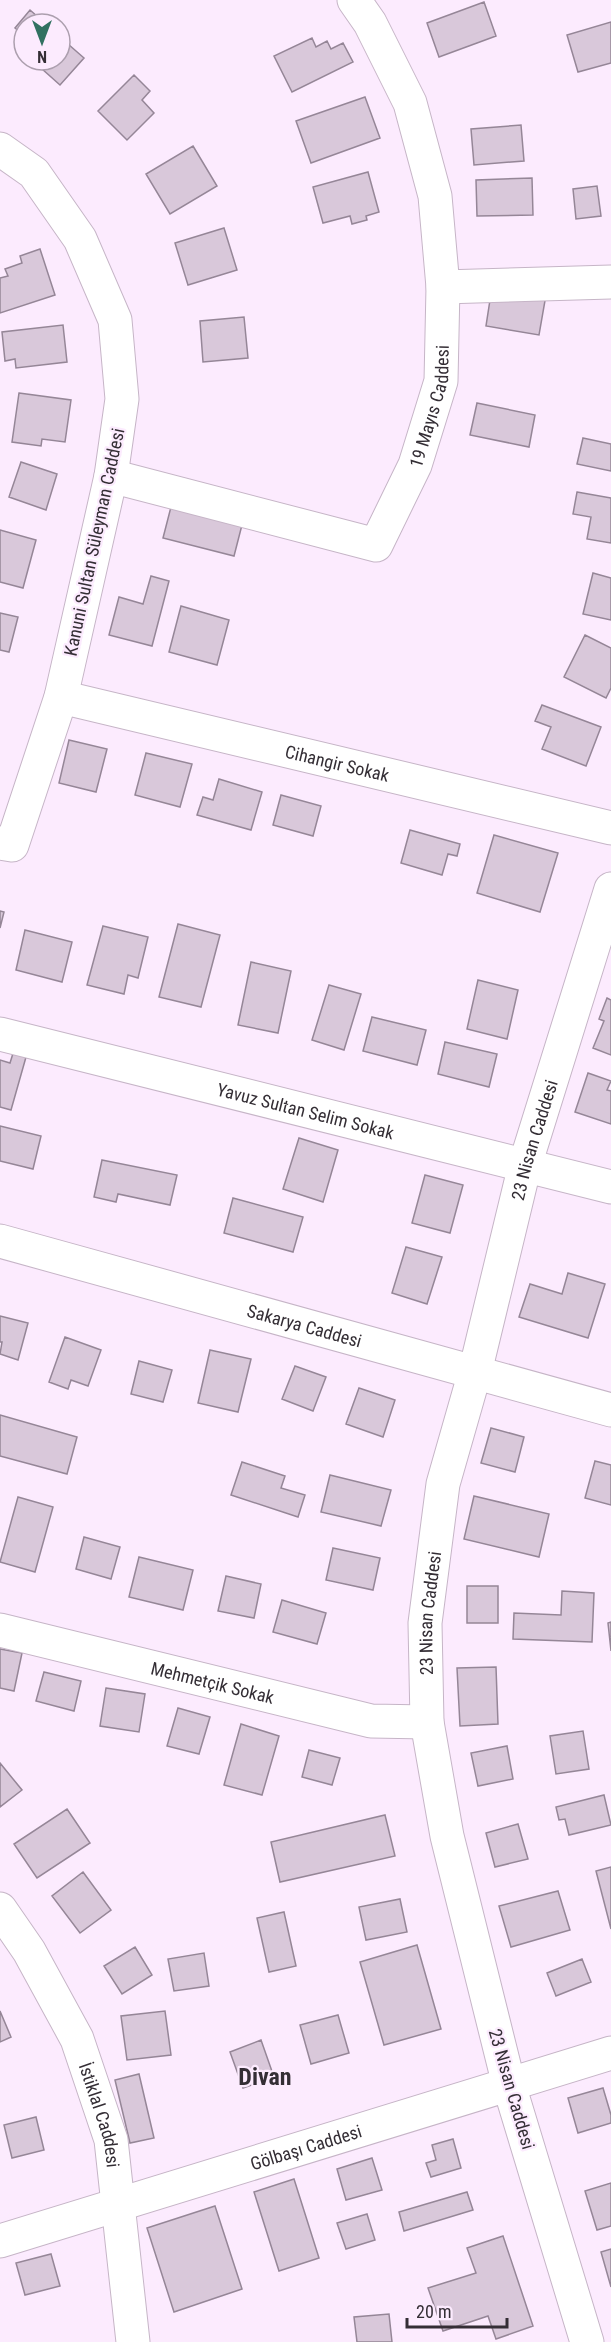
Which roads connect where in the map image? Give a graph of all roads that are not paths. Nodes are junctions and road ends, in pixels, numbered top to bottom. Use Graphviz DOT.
graph roads {
  1 [pos="354,0"];
  2 [pos="0,149"];
  3 [pos="611,282"];
  4 [pos="443,287"];
  5 [pos="111,476"];
  6 [pos="61,697"];
  7 [pos="611,828"];
  8 [pos="0,843"];
  9 [pos="611,889"];
  10 [pos="0,1034"];
  11 [pos="525,1165"];
  12 [pos="611,1187"];
  13 [pos="0,1241"];
  14 [pos="475,1372"];
  15 [pos="611,1410"];
  16 [pos="0,1630"];
  17 [pos="427,1722"];
  18 [pos="0,1910"];
  19 [pos="611,2053"];
  20 [pos="509,2085"];
  21 [pos="118,2206"];
  22 [pos="0,2241"];
  23 [pos="133,2342"];
  24 [pos="587,2342"];
  1 -- 4 [label="street, 19 Mayıs Caddesi"];
  2 -- 5 [label="street, Kanuni Sultan Süleyman Caddesi"];
  3 -- 4 [label="street"];
  4 -- 5 [label="street, 19 Mayıs Caddesi"];
  5 -- 6 [label="street, Kanuni Sultan Süleyman Caddesi"];
  6 -- 7 [label="street, Cihangir Sokak"];
  6 -- 8 [label="street, Kanuni Sultan Süleyman Caddesi"];
  9 -- 11 [label="street, 23 Nisan Caddesi"];
  10 -- 11 [label="street, Yavuz Sultan Selim Sokak"];
  11 -- 12 [label="street, Yavuz Sultan Selim Sokak"];
  11 -- 14 [label="street, 23 Nisan Caddesi"];
  13 -- 14 [label="street, Sakarya Caddesi"];
  14 -- 15 [label="street, Sakarya Caddesi"];
  14 -- 17 [label="street, 23 Nisan Caddesi"];
  16 -- 17 [label="street, Mehmetçik Sokak"];
  17 -- 20 [label="street, 23 Nisan Caddesi"];
  18 -- 21 [label="street, İstiklal Caddesi"];
  19 -- 20 [label="street, Gölbaşı Caddesi"];
  20 -- 21 [label="street, Gölbaşı Caddesi"];
  20 -- 24 [label="street, 23 Nisan Caddesi"];
  21 -- 22 [label="street, Gölbaşı Caddesi"];
  21 -- 23 [label="street, İstiklal Caddesi"];
}
